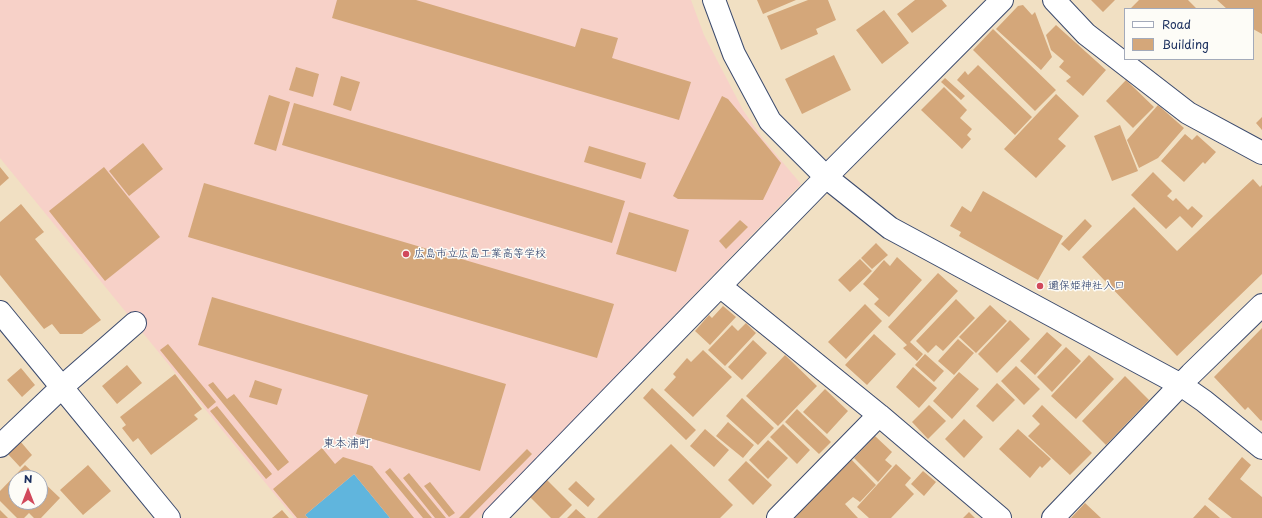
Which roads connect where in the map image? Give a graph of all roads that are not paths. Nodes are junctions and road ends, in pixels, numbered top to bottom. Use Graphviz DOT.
graph roads {
  1 [pos="714,0"];
  2 [pos="1002,0"];
  3 [pos="1054,0"];
  4 [pos="1262,153"];
  5 [pos="826,177"];
  6 [pos="720,286"];
  7 [pos="1262,305"];
  8 [pos="0,312"];
  9 [pos="135,323"];
  10 [pos="1181,385"];
  11 [pos="62,387"];
  12 [pos="879,415"];
  13 [pos="0,446"];
  14 [pos="1262,448"];
  15 [pos="169,518"];
  16 [pos="494,518"];
  17 [pos="778,518"];
  18 [pos="1000,518"];
  19 [pos="1053,518"];
  1 -- 5 [label="street"];
  2 -- 5 [label="street"];
  3 -- 4 [label="street"];
  5 -- 6 [label="street"];
  5 -- 10 [label="street"];
  6 -- 12 [label="street"];
  6 -- 16 [label="street"];
  7 -- 10 [label="street"];
  8 -- 11 [label="street"];
  9 -- 11 [label="street"];
  10 -- 14 [label="street"];
  10 -- 19 [label="street"];
  11 -- 13 [label="street"];
  11 -- 15 [label="street"];
  12 -- 17 [label="street"];
  12 -- 18 [label="street"];
}
